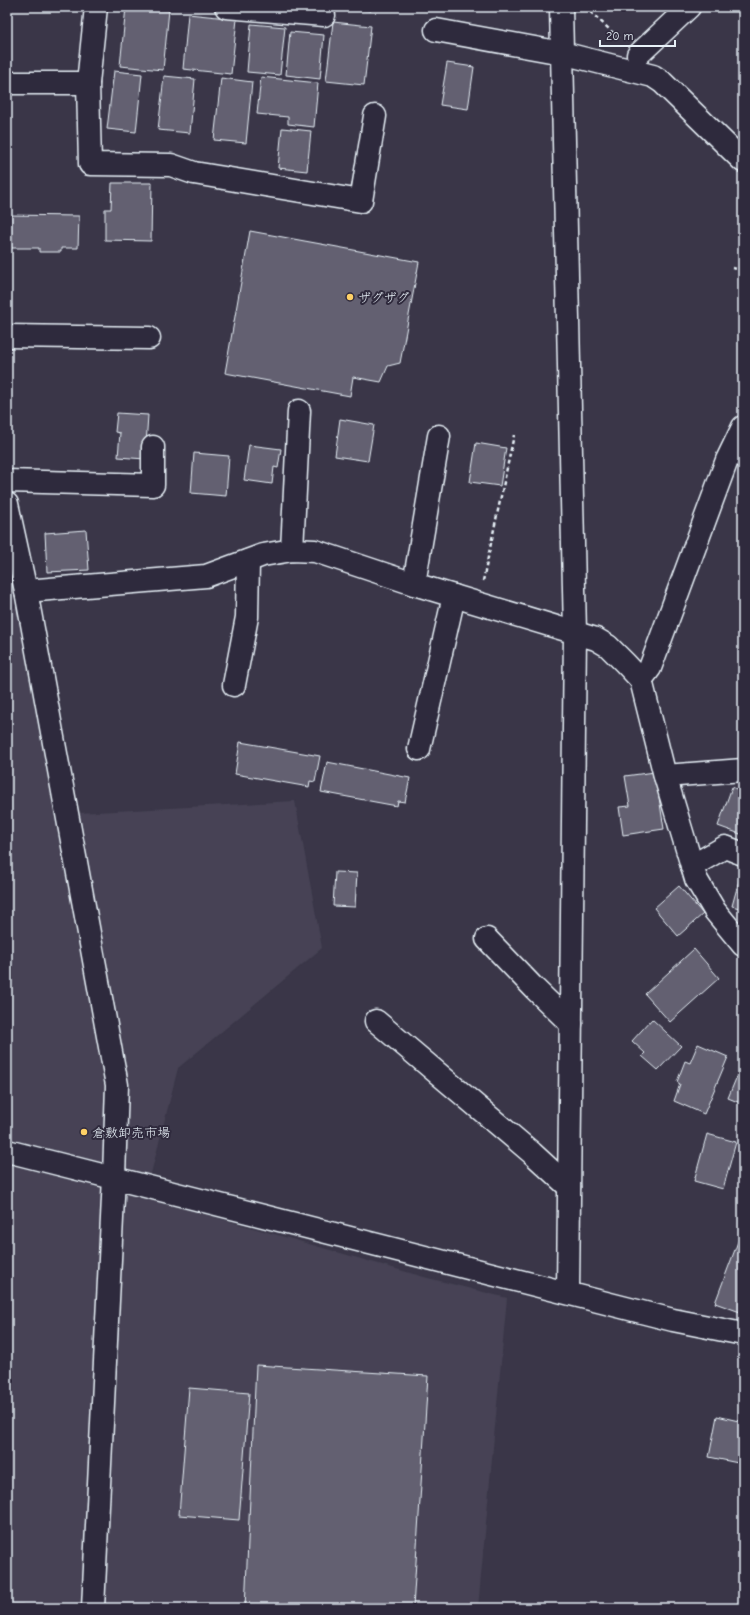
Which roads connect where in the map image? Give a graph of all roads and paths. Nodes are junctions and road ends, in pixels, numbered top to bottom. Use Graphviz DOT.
graph roads {
  1 [pos="96,7"];
  2 [pos="226,7"];
  3 [pos="560,7"];
  4 [pos="689,7"];
  5 [pos="324,15"];
  6 [pos="436,30"];
  7 [pos="562,54"];
  8 [pos="638,55"];
  9 [pos="7,83"];
  10 [pos="88,83"];
  11 [pos="375,116"];
  12 [pos="743,161"];
  13 [pos="732,268"];
  14 [pos="743,270"];
  15 [pos="7,336"];
  16 [pos="149,338"];
  17 [pos="299,411"];
  18 [pos="743,427"];
  19 [pos="514,435"];
  20 [pos="439,436"];
  21 [pos="153,447"];
  22 [pos="7,481"];
  23 [pos="7,504"];
  24 [pos="292,550"];
  25 [pos="248,561"];
  26 [pos="14,569"];
  27 [pos="414,584"];
  28 [pos="26,591"];
  29 [pos="454,596"];
  30 [pos="478,603"];
  31 [pos="575,633"];
  32 [pos="641,680"];
  33 [pos="234,684"];
  34 [pos="419,749"];
  35 [pos="743,770"];
  36 [pos="665,776"];
  37 [pos="743,854"];
  38 [pos="692,866"];
  39 [pos="487,939"];
  40 [pos="743,946"];
  41 [pos="376,1021"];
  42 [pos="571,1024"];
  43 [pos="7,1150"];
  44 [pos="114,1177"];
  45 [pos="570,1187"];
  46 [pos="568,1292"];
  47 [pos="743,1334"];
  48 [pos="93,1608"];
  1 -- 10 [label="street"];
  2 -- 5 [label="street"];
  3 -- 7 [label="street"];
  4 -- 8 [label="street"];
  6 -- 7 [label="street"];
  7 -- 12 [label="street"];
  7 -- 31 [label="street"];
  9 -- 10 [label="street"];
  10 -- 11 [label="street"];
  13 -- 14 [label="path"];
  15 -- 16 [label="street"];
  17 -- 24 [label="street"];
  18 -- 32 [label="street"];
  19 -- 30 [label="path"];
  20 -- 27 [label="street"];
  21 -- 22 [label="street"];
  23 -- 26 [label="street"];
  24 -- 25 [label="street"];
  24 -- 27 [label="street"];
  25 -- 28 [label="street"];
  25 -- 33 [label="street"];
  26 -- 28 [label="street"];
  27 -- 29 [label="street"];
  28 -- 44 [label="street"];
  29 -- 30 [label="street"];
  29 -- 34 [label="street"];
  30 -- 31 [label="street"];
  31 -- 32 [label="street"];
  31 -- 42 [label="street"];
  32 -- 36 [label="street"];
  35 -- 36 [label="street"];
  36 -- 38 [label="street"];
  37 -- 38 [label="street"];
  38 -- 40 [label="street"];
  39 -- 42 [label="street"];
  41 -- 45 [label="street"];
  42 -- 45 [label="street"];
  43 -- 44 [label="street"];
  44 -- 46 [label="street"];
  44 -- 48 [label="street"];
  45 -- 46 [label="street"];
  46 -- 47 [label="street"];
}
